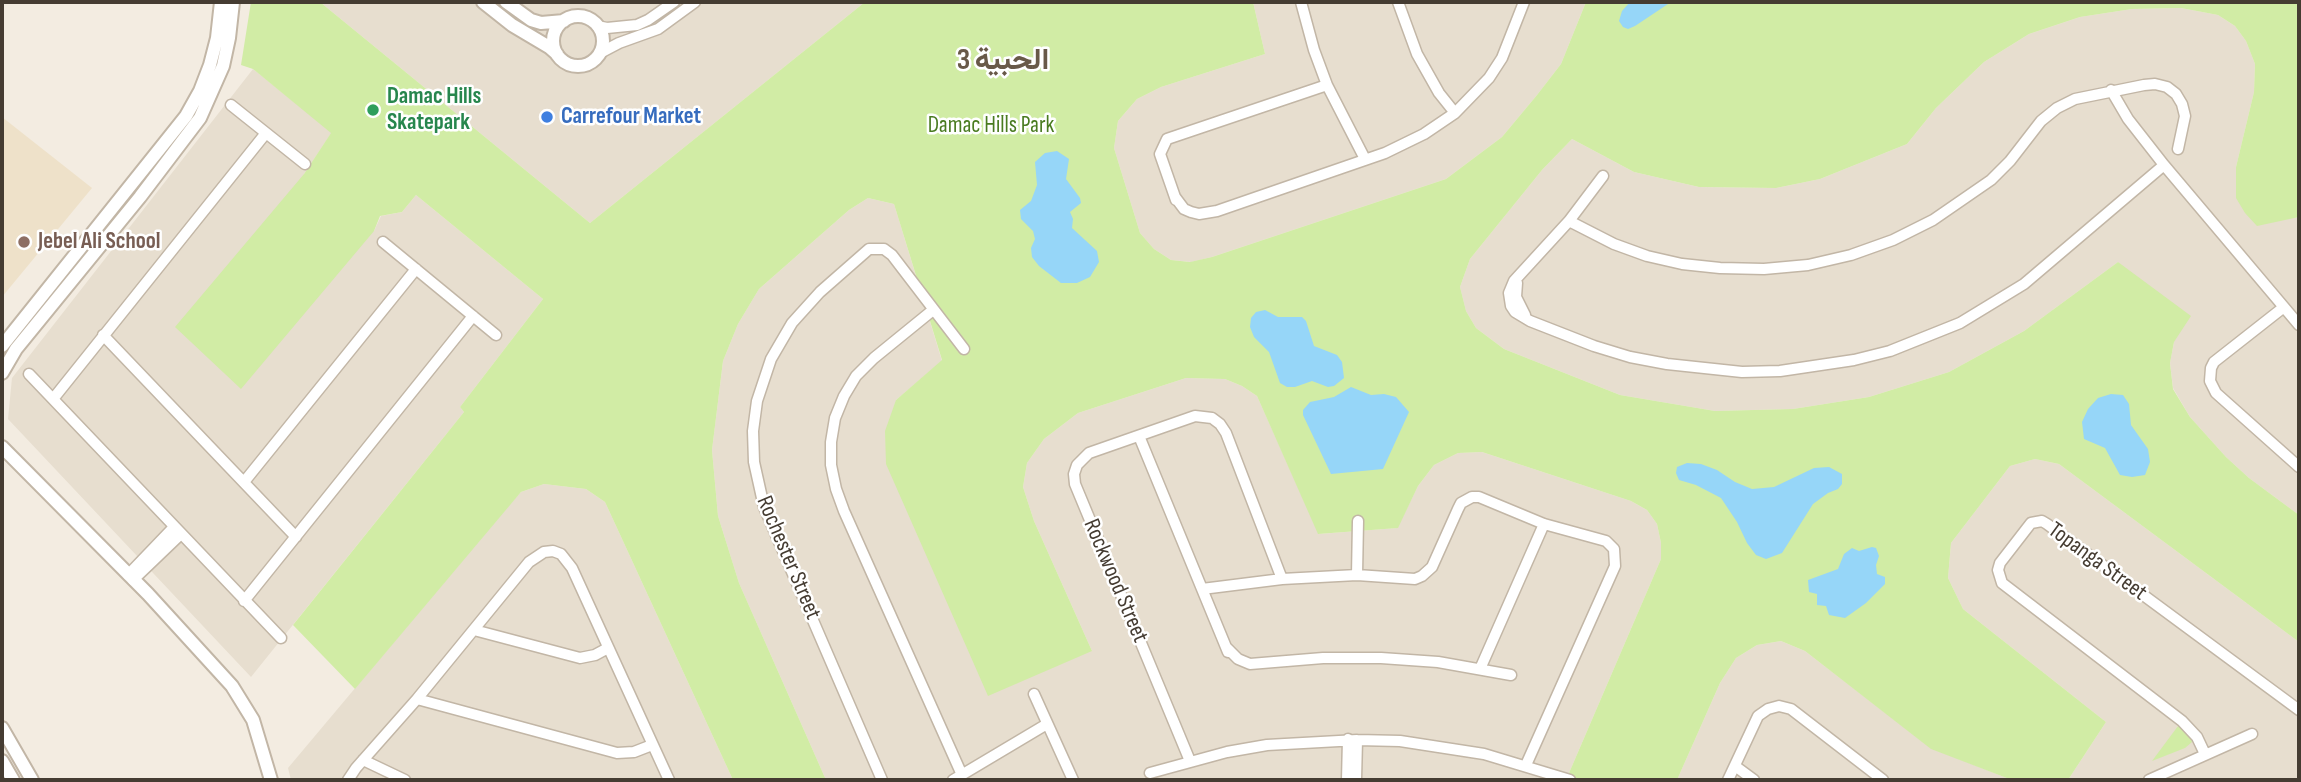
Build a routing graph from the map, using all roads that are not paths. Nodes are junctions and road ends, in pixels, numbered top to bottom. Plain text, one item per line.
1 (221, 2) edge
2 (233, 2) edge
3 (483, 2) edge
4 (506, 2) edge
5 (674, 2) edge
6 (695, 2) edge
7 (1301, 2) edge
8 (1398, 2) edge
9 (1524, 2) edge
10 (564, 21) junction
11 (597, 26) junction
12 (600, 53) junction
13 (557, 55) junction
14 (1327, 85) junction
15 (2111, 90) junction
16 (231, 105) dead end
17 (1455, 113) junction
18 (265, 132) junction
19 (2178, 149) dead end
20 (1365, 159) junction
21 (305, 164) dead end
22 (2164, 165) junction
23 (1603, 176) dead end
24 (1569, 221) junction
25 (383, 242) dead end
26 (416, 269) junction
27 (2284, 307) junction
28 (933, 310) junction
29 (473, 316) junction
30 (2299, 325) edge
31 (103, 335) junction
32 (496, 335) dead end
33 (2, 346) edge
34 (964, 349) dead end
35 (2, 373) edge
36 (29, 374) dead end
37 (53, 399) junction
38 (1139, 436) junction
39 (2, 441) edge
40 (6, 452) edge
41 (2299, 467) edge
42 (244, 482) junction
43 (1358, 521) dead end
44 (1544, 524) junction
45 (178, 530) junction
46 (296, 537) junction
47 (1357, 575) junction
48 (130, 577) junction
49 (1282, 579) junction
50 (1202, 589) junction
51 (244, 601) junction
52 (474, 629) junction
53 (281, 638) dead end
54 (608, 648) junction
55 (1480, 669) junction
56 (1511, 675) dead end
57 (1034, 694) dead end
58 (417, 699) junction
59 (2299, 710) edge
60 (1047, 724) junction
61 (2, 728) edge
62 (2252, 734) dead end
63 (1353, 740) junction
64 (376, 745) junction
65 (652, 745) junction
66 (2205, 754) junction
67 (363, 760) junction
68 (2, 761) edge
69 (1190, 761) junction
70 (1526, 765) junction
71 (1735, 766) junction
72 (390, 773) junction
73 (1150, 774) dead end
74 (958, 778) edge
75 (13, 780) edge
76 (32, 780) edge
77 (271, 780) edge
78 (348, 780) edge
79 (405, 780) edge
80 (669, 780) edge
81 (882, 780) edge
82 (1073, 780) edge
83 (1347, 780) edge
84 (1356, 780) edge
85 (1570, 780) edge
86 (1728, 780) edge
87 (1754, 780) edge
88 (1882, 780) edge
89 (2149, 780) edge

1 - 33 street
2 - 35 street
3 - 13 street
4 - 10 street
5 - 11 street
6 - 12 street
7 - 14 street
8 - 17 street
9 - 17 street
10 - 11 street
10 - 13 street
11 - 12 street
12 - 13 street
14 - 20 street
14 - 20 street
15 - 19 street
15 - 22 street
15 - 24 street
16 - 18 street
17 - 20 street
18 - 21 street
18 - 31 street
22 - 24 street
22 - 27 street
23 - 24 street
25 - 26 street
26 - 29 street
26 - 42 street
27 - 30 street
27 - 41 street
28 - 34 street, Rochester Street
28 - 74 street
28 - 81 street, Rochester Street
29 - 32 street
29 - 46 street
31 - 37 street
31 - 42 street
36 - 37 street
37 - 45 street
38 - 49 street, Rockwood Street
38 - 50 street
38 - 69 street, Rockwood Street
39 - 40 street
40 - 48 street
42 - 46 street
43 - 47 street
44 - 47 street
44 - 55 street
44 - 70 street
45 - 48 street
45 - 51 street
46 - 51 street
47 - 49 street
48 - 77 street
49 - 50 street
50 - 55 street
51 - 53 street
52 - 54 street
52 - 54 street
52 - 58 street
54 - 65 street
55 - 56 street
57 - 60 street
58 - 64 street
58 - 65 street
59 - 66 street, Topanga Street
60 - 74 street
60 - 82 street
61 - 76 street
62 - 66 street
63 - 69 street
63 - 70 street
63 - 83 street
63 - 84 street
64 - 67 street
64 - 72 street
65 - 80 street
66 - 89 street
67 - 72 street
67 - 78 street
68 - 75 street
69 - 73 street
70 - 85 street
71 - 86 street
71 - 87 street
71 - 88 street
72 - 79 street

